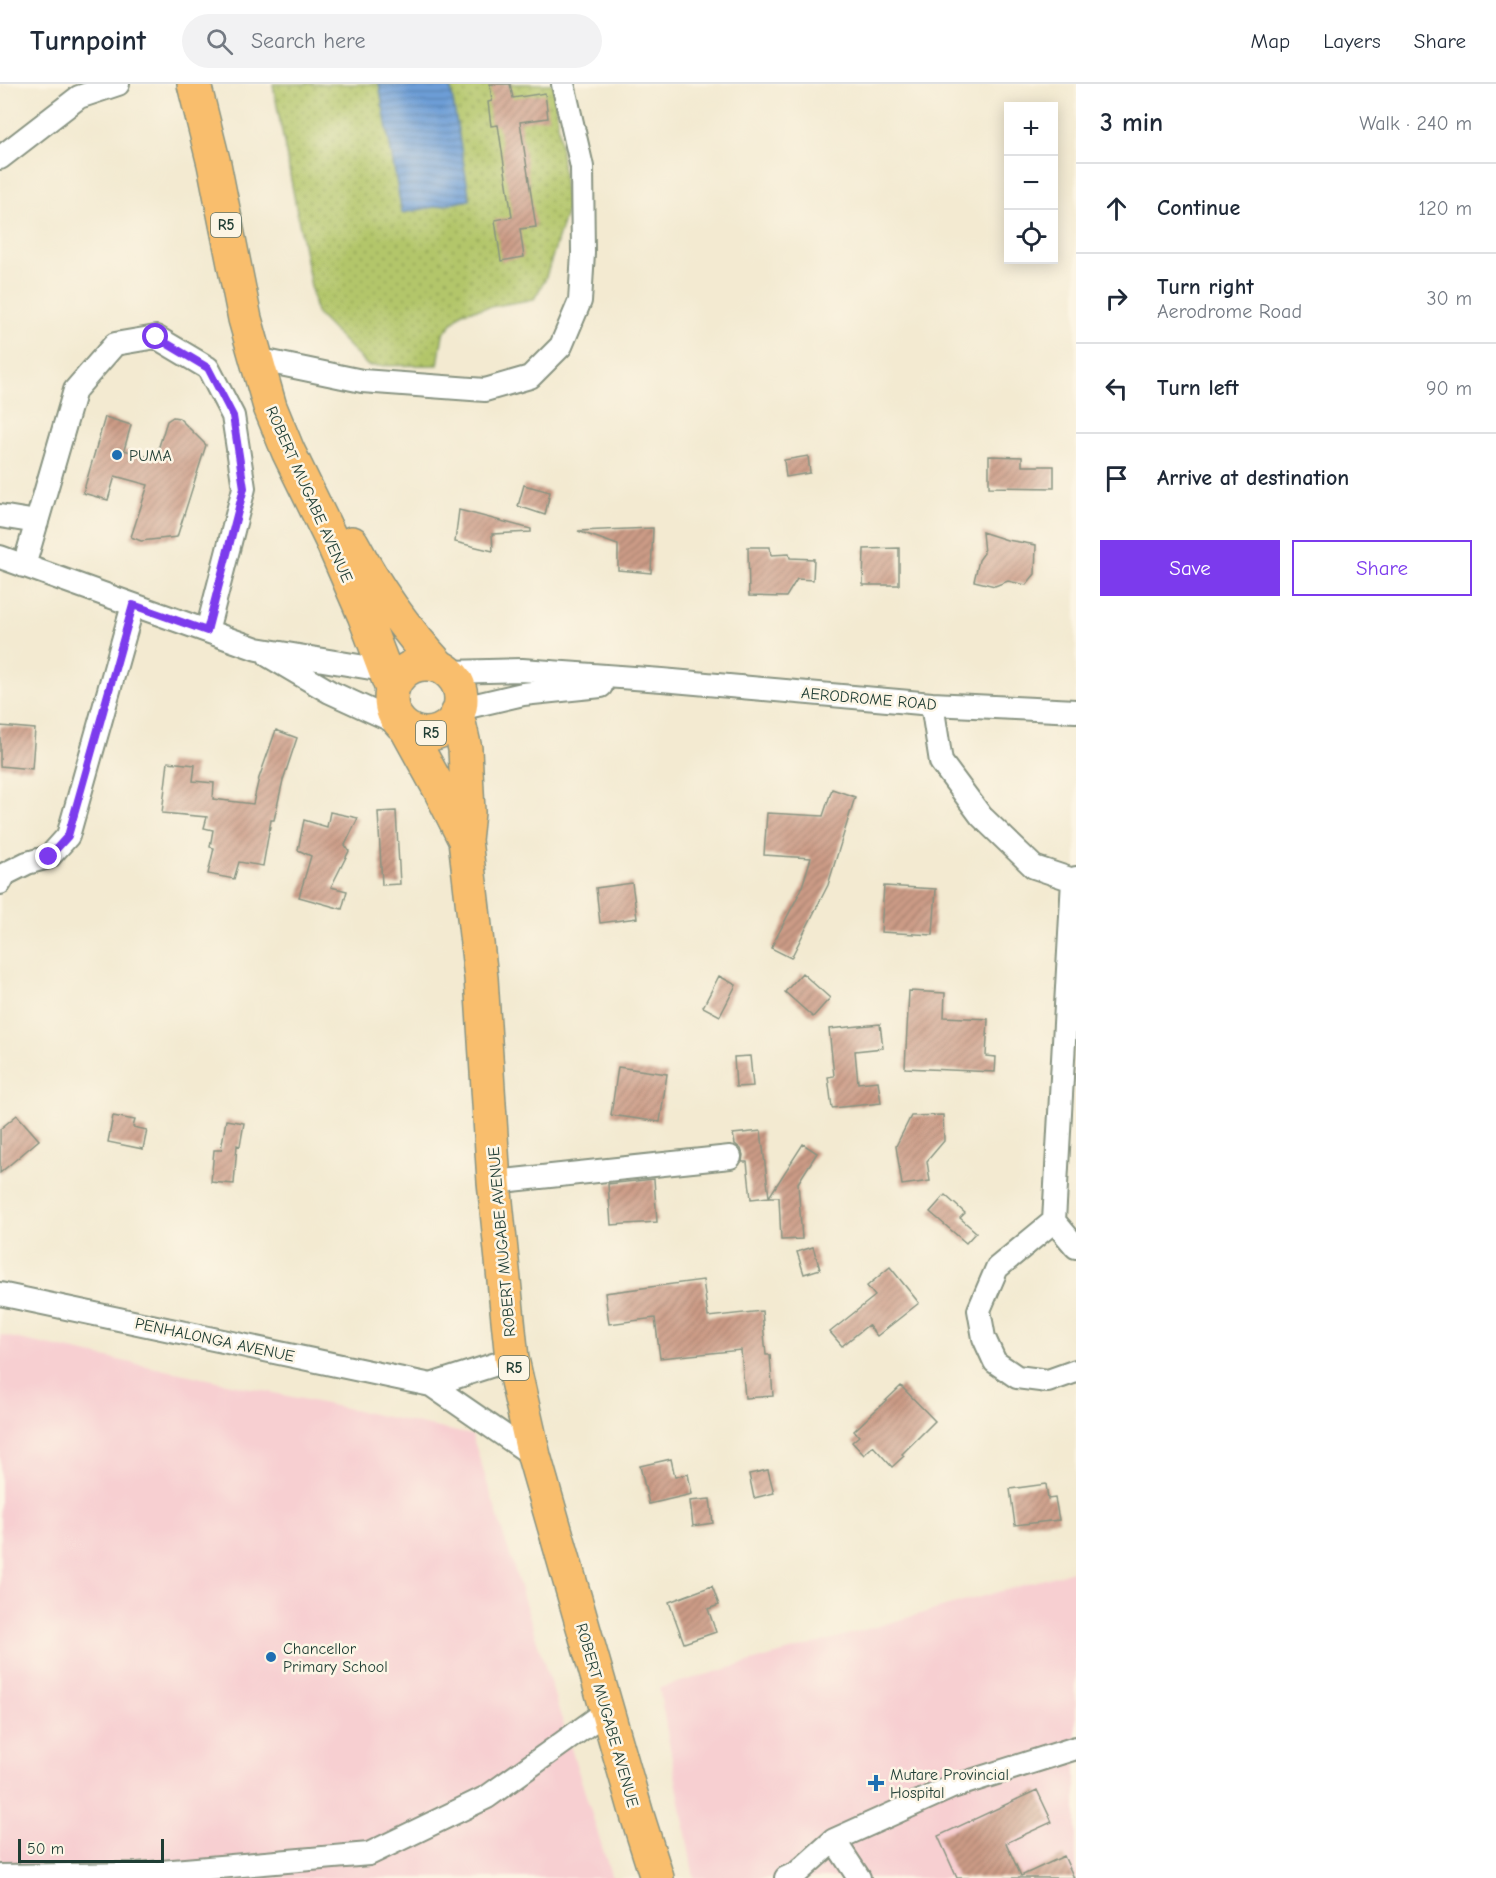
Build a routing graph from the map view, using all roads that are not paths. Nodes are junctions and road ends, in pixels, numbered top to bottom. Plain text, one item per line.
1 (118, 84) edge
2 (194, 84) edge
3 (215, 84) edge
4 (563, 84) edge
5 (0, 158) edge
6 (271, 362) junction
7 (0, 516) edge
8 (37, 522) junction
9 (0, 557) edge
10 (24, 566) junction
11 (133, 605) junction
12 (207, 631) junction
13 (257, 649) junction
14 (444, 669) junction
15 (392, 677) junction
16 (662, 680) junction
17 (932, 705) junction
18 (458, 711) junction
19 (1076, 711) edge
20 (405, 727) junction
21 (465, 840) junction
22 (1075, 879) edge
23 (0, 883) edge
24 (730, 1157) dead end
25 (494, 1182) junction
26 (1054, 1221) junction
27 (1076, 1247) edge
28 (0, 1294) edge
29 (512, 1359) junction
30 (1076, 1371) edge
31 (431, 1384) junction
32 (534, 1456) junction
33 (607, 1711) junction
34 (1071, 1756) edge
35 (834, 1840) junction
36 (0, 1876) edge
37 (794, 1876) edge
38 (657, 1878) edge
39 (859, 1878) edge

1 - 5 street
2 - 15 highway, ROBERT MUGABE AVENUE / R5
3 - 6 highway, ROBERT MUGABE AVENUE / R5
4 - 6 street
6 - 14 highway, ROBERT MUGABE AVENUE / R5
7 - 8 street
8 - 10 street
8 - 12 street
9 - 10 street
10 - 11 street
11 - 12 street
11 - 23 street
12 - 13 street
13 - 15 street
13 - 20 street
14 - 15 highway
14 - 16 street, AERODROME ROAD
14 - 18 highway, R5
15 - 20 highway, R5
16 - 17 street, AERODROME ROAD
16 - 18 street, AERODROME ROAD
17 - 19 street, AERODROME ROAD
17 - 22 street
18 - 20 highway, R5
18 - 21 highway, ROBERT MUGABE AVENUE / R5
20 - 21 highway, ROBERT MUGABE AVENUE / R5
21 - 25 highway, ROBERT MUGABE AVENUE / R5
22 - 26 street
24 - 25 street
25 - 29 highway, ROBERT MUGABE AVENUE / R5
26 - 27 street
26 - 30 street
28 - 31 street, PENHALONGA AVENUE
29 - 31 street, PENHALONGA AVENUE
29 - 32 highway, ROBERT MUGABE AVENUE / R5
31 - 32 street, PENHALONGA AVENUE
32 - 33 highway, ROBERT MUGABE AVENUE / R5
33 - 36 street
33 - 38 highway, ROBERT MUGABE AVENUE / R5
34 - 35 street
35 - 37 street
35 - 39 street

